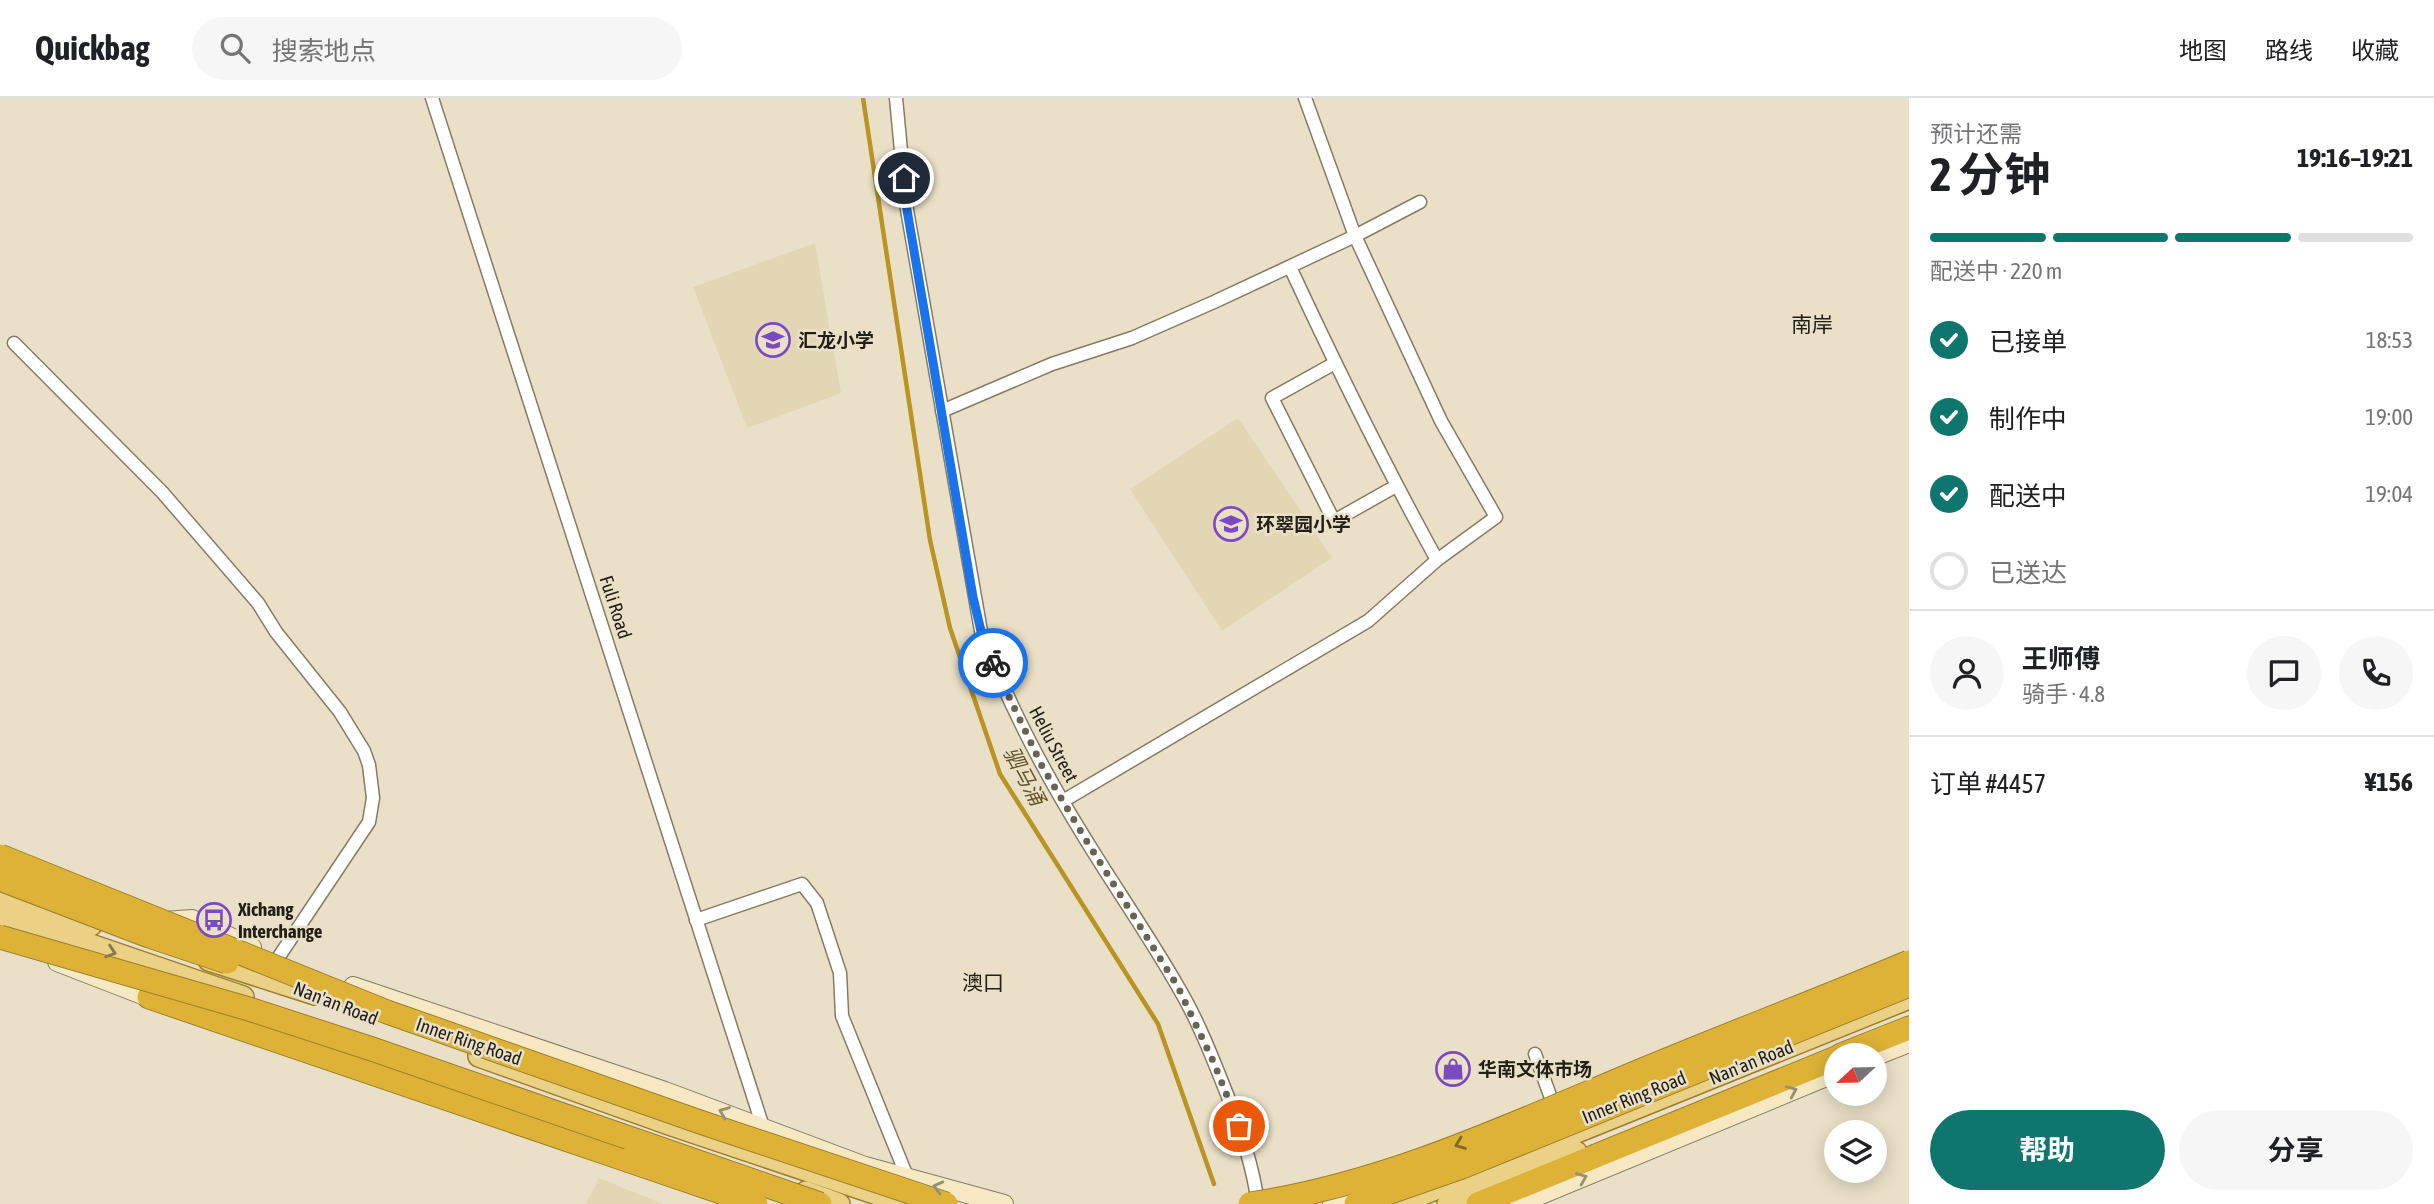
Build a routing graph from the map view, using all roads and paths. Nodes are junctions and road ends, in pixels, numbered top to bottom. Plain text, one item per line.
1 (432, 98) edge
2 (896, 98) edge
3 (1306, 98) edge
4 (1420, 202) dead end
5 (1355, 236) junction
6 (1290, 267) junction
7 (14, 343) dead end
8 (1335, 363) junction
9 (942, 411) junction
10 (1396, 486) junction
11 (1437, 560) junction
12 (1063, 802) junction
13 (0, 856) edge
14 (0, 867) edge
15 (0, 879) edge
16 (44, 885) junction
17 (0, 894) edge
18 (36, 906) junction
19 (0, 914) edge
20 (107, 920) junction
21 (696, 920) junction
22 (143, 922) junction
23 (6, 937) edge
24 (70, 939) junction
25 (278, 958) junction
26 (1909, 962) edge
27 (238, 969) junction
28 (167, 971) junction
29 (1909, 975) edge
30 (1909, 985) edge
31 (149, 997) junction
32 (1909, 998) edge
33 (199, 1002) junction
34 (382, 1004) junction
35 (1909, 1017) edge
36 (461, 1024) junction
37 (1909, 1028) edge
38 (421, 1035) junction
39 (1872, 1043) edge
40 (1909, 1043) edge
41 (1741, 1045) junction
42 (1788, 1047) junction
43 (1887, 1052) edge
44 (1535, 1054) dead end
45 (1824, 1063) edge
46 (1824, 1078) edge
47 (1560, 1122) junction
48 (763, 1127) junction
49 (688, 1152) junction
50 (646, 1153) junction
51 (908, 1179) junction
52 (681, 1187) junction
53 (904, 1203) edge
54 (736, 1204) edge
55 (756, 1204) edge
56 (832, 1204) edge
57 (946, 1204) edge
58 (1004, 1204) edge
59 (1250, 1204) edge
60 (1258, 1204) edge
61 (1332, 1204) edge
62 (1356, 1204) edge
63 (1398, 1204) edge
64 (1448, 1204) edge
65 (1478, 1204) edge
66 (1519, 1204) edge

1 - 21 street, Fuli Road
2 - 9 street, Heliu Street
3 - 5 street
4 - 5 street
5 - 6 street
5 - 11 street
6 - 8 street
6 - 9 street
7 - 25 street
8 - 10 street
8 - 10 street
9 - 12 street, Heliu Street
10 - 11 street
11 - 12 street
12 - 60 street, Heliu Street
13 - 34 highway, Inner Ring Road, bridge
14 - 16 main road
15 - 34 highway, bridge
16 - 18 street
16 - 20 main road
17 - 18 main road, Nan'an Road
18 - 20 main road, Nan'an Road
19 - 24 main road, Nan'an Road
20 - 22 main road
20 - 27 main road, Nan'an Road
21 - 48 street, Fuli Road
21 - 51 street
22 - 25 main road
22 - 27 main road
23 - 24 main road
23 - 31 main road
23 - 56 highway, Inner Ring Road, bridge
24 -> 28 main road, Nan'an Road
25 - 34 main road
26 -> 59 highway, bridge
27 - 34 main road
27 - 38 main road, Nan'an Road
28 - 33 street
28 - 49 main road, Nan'an Road
29 - 41 main road
30 - 62 highway, Inner Ring Road, bridge
31 - 33 street
31 - 52 main road
31 - 55 highway, bridge
32 - 42 main road, Nan'an Road
33 - 50 street
34 - 36 main road
34 - 57 highway, Inner Ring Road, bridge
35 - 64 main road, Nan'an Road
36 - 38 main road
48 -> 36 main road
37 - 39 highway
38 - 53 main road, Nan'an Road
40 - 43 main road
41 - 42 main road
41 - 47 main road
42 - 63 main road, Nan'an Road
44 - 47 street
45 - 65 highway, Inner Ring Road
66 -> 46 main road
47 - 61 main road
48 - 51 main road
49 - 50 street
49 - 56 main road, Nan'an Road
50 - 52 street
51 - 53 street
58 -> 51 main road
52 - 54 main road

